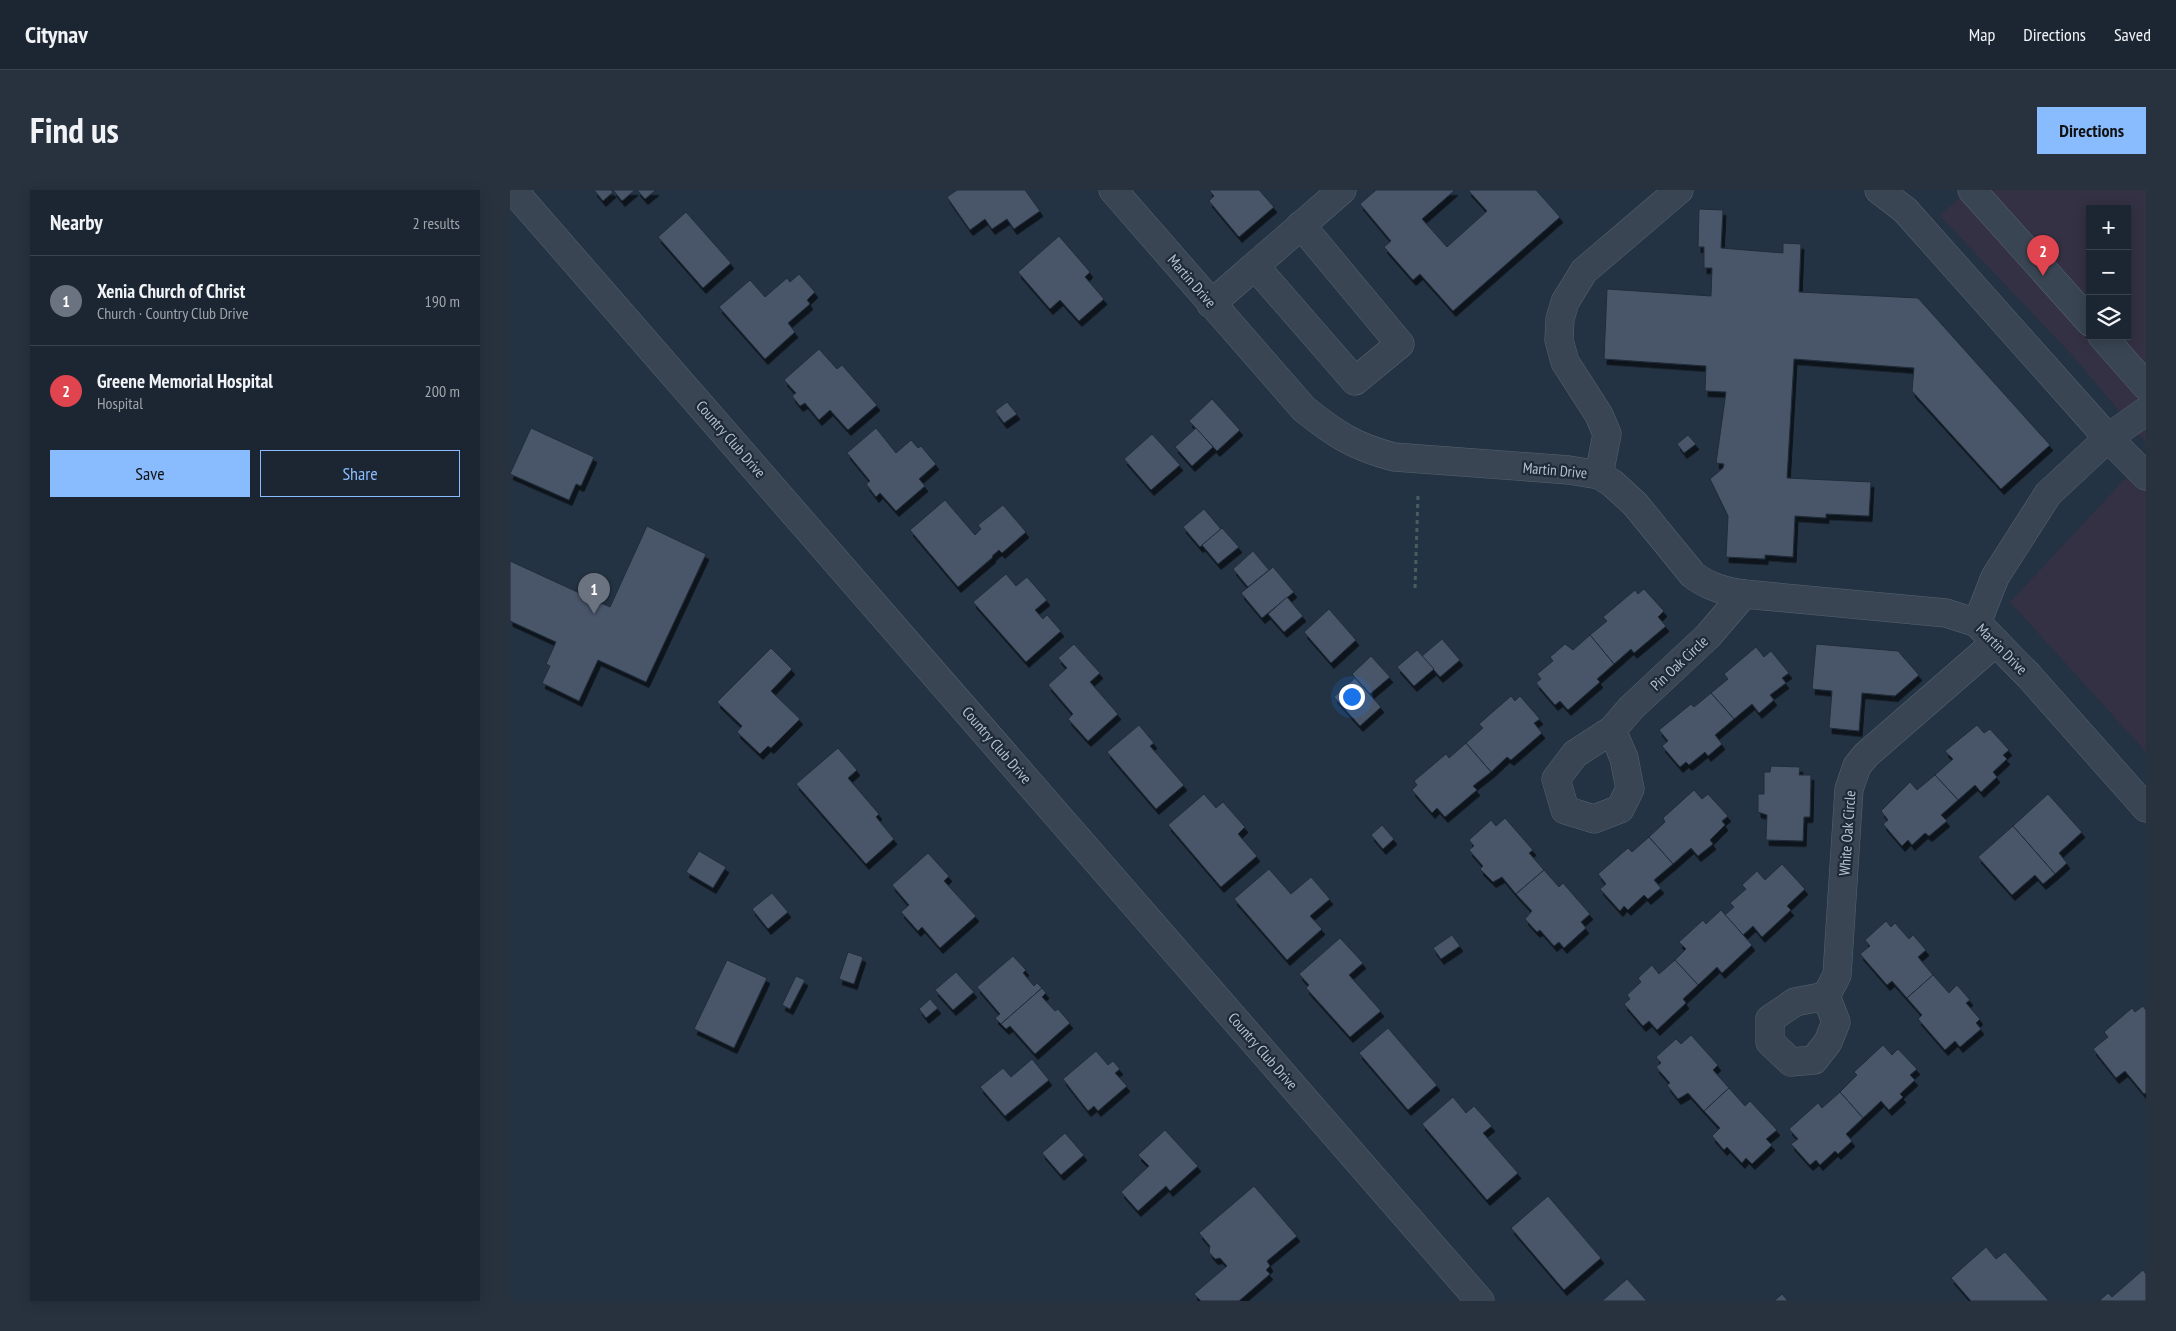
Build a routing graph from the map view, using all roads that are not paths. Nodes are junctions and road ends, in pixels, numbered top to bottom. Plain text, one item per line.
1 (513, 190) edge
2 (1113, 190) edge
3 (1342, 190) edge
4 (1679, 190) edge
5 (1879, 190) edge
6 (1972, 190) edge
7 (1300, 226) junction
8 (1256, 266) junction
9 (1211, 304) junction
10 (2086, 318) edge
11 (2106, 340) edge
12 (2146, 386) edge
13 (2146, 411) edge
14 (2108, 438) junction
15 (1599, 475) junction
16 (2146, 476) edge
17 (1744, 594) junction
18 (1977, 622) junction
19 (1996, 642) junction
20 (1612, 730) dead end
21 (2146, 808) edge
22 (1826, 996) dead end
23 (1480, 1301) edge

1 - 23 street, Country Club Drive
2 - 9 street, Martin Drive
3 - 7 street
4 - 15 street
5 - 14 street
6 - 10 street
7 - 8 street
7 - 8 street
8 - 9 street
9 - 15 street, Martin Drive
11 - 12 street
13 - 14 street
14 - 16 street
14 - 18 street
15 - 17 street, Martin Drive
17 - 18 street, Martin Drive
17 - 20 street, Pin Oak Circle
18 - 19 street, Martin Drive
19 - 21 street, Martin Drive
19 - 22 street, White Oak Circle

